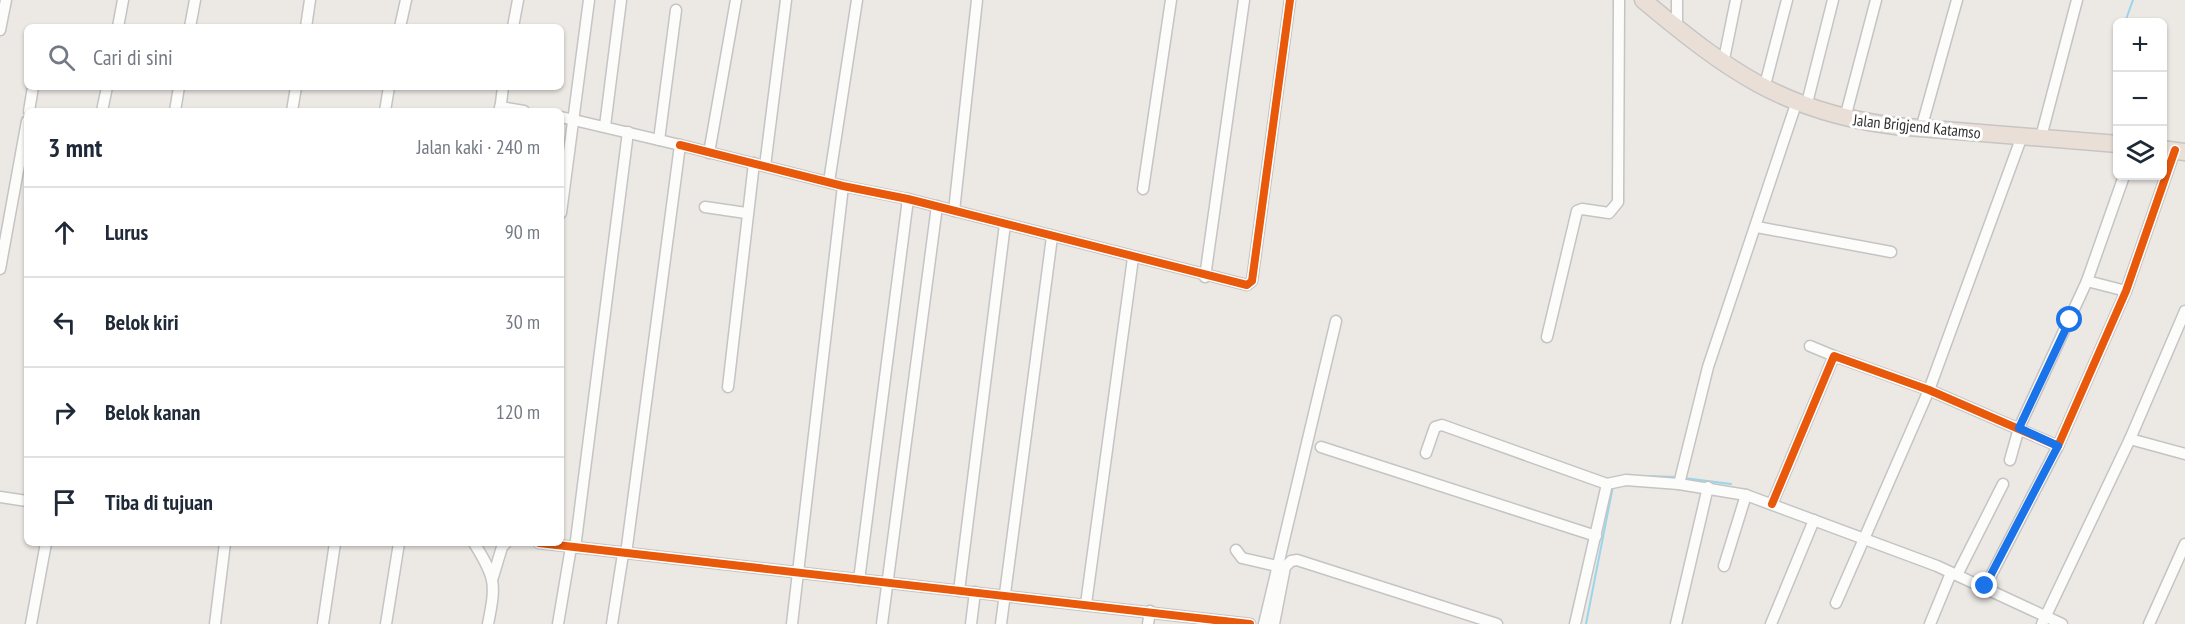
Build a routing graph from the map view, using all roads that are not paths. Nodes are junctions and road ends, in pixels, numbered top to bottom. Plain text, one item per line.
1 (6, 0) edge
2 (123, 0) edge
3 (195, 0) edge
4 (310, 0) edge
5 (405, 0) edge
6 (518, 0) edge
7 (589, 0) edge
8 (621, 0) edge
9 (736, 0) edge
10 (786, 0) edge
11 (857, 0) edge
12 (977, 0) edge
13 (1171, 0) edge
14 (1244, 0) edge
15 (1290, 0) edge
16 (1619, 0) edge
17 (1643, 0) edge
18 (1677, 0) edge
19 (1737, 0) edge
20 (1787, 0) edge
21 (1833, 0) edge
22 (1876, 0) edge
23 (1957, 0) edge
24 (2077, 0) edge
25 (676, 10) dead end
26 (119, 24) edge
27 (191, 24) edge
28 (306, 24) edge
29 (401, 24) edge
30 (514, 24) edge
31 (1677, 28) junction
32 (0, 30) edge
33 (1723, 64) junction
34 (1764, 89) junction
35 (32, 90) edge
36 (106, 90) edge
37 (178, 90) edge
38 (296, 90) edge
39 (388, 90) edge
40 (503, 90) edge
41 (1801, 105) junction
42 (30, 108) edge
43 (103, 108) edge
44 (176, 108) edge
45 (292, 108) edge
46 (386, 108) edge
47 (500, 108) edge
48 (564, 118) edge
49 (1845, 118) junction
50 (574, 120) junction
51 (605, 126) junction
52 (1921, 129) junction
53 (628, 132) junction
54 (2022, 136) junction
55 (2041, 137) junction
56 (24, 138) edge
57 (659, 140) junction
58 (2113, 144) edge
59 (680, 145) junction
60 (2174, 150) edge
61 (709, 153) junction
62 (754, 163) junction
63 (765, 166) junction
64 (2123, 180) edge
65 (828, 182) junction
66 (843, 186) junction
67 (1143, 189) dead end
68 (564, 192) edge
69 (908, 199) junction
70 (0, 203) edge
71 (12, 206) junction
72 (705, 207) dead end
73 (937, 207) junction
74 (954, 211) junction
75 (747, 213) junction
76 (1005, 224) junction
77 (1756, 227) junction
78 (1052, 237) junction
79 (1891, 252) dead end
80 (1133, 258) junction
81 (0, 269) edge
82 (1205, 277) junction
83 (2087, 281) junction
84 (2126, 291) junction
85 (2185, 311) edge
86 (1336, 321) dead end
87 (1547, 338) dead end
88 (1810, 346) dead end
89 (1834, 356) junction
90 (729, 387) dead end
91 (1929, 390) junction
92 (2019, 428) junction
93 (2130, 439) junction
94 (2058, 446) junction
95 (1321, 447) dead end
96 (1426, 453) dead end
97 (2185, 454) edge
98 (2010, 460) dead end
99 (1680, 478) junction
100 (1607, 484) junction
101 (2003, 484) dead end
102 (1708, 487) junction
103 (1746, 495) junction
104 (0, 497) edge
105 (24, 501) edge
106 (1772, 504) junction
107 (1814, 520) junction
108 (1596, 536) junction
109 (1866, 538) junction
110 (2185, 544) edge
111 (45, 546) edge
112 (225, 546) edge
113 (335, 546) edge
114 (399, 546) edge
115 (476, 546) edge
116 (503, 546) edge
117 (564, 546) edge
118 (573, 547) junction
119 (1236, 550) dead end
120 (625, 554) junction
121 (1277, 566) junction
122 (1724, 566) dead end
123 (796, 571) junction
124 (1954, 574) junction
125 (493, 577) junction
126 (859, 580) junction
127 (887, 583) junction
128 (1985, 586) junction
129 (959, 591) junction
130 (975, 592) junction
131 (1005, 596) junction
132 (1836, 603) dead end
133 (1086, 604) junction
134 (1150, 611) junction
135 (2044, 620) edge
136 (31, 624) edge
137 (215, 624) edge
138 (323, 624) edge
139 (386, 624) edge
140 (488, 624) edge
141 (558, 624) edge
142 (612, 624) edge
143 (792, 624) edge
144 (882, 624) edge
145 (971, 624) edge
146 (1001, 624) edge
147 (1148, 624) edge
148 (1250, 624) edge
149 (1264, 624) edge
150 (1274, 624) edge
151 (1497, 624) edge
152 (1575, 624) edge
153 (1676, 624) edge
154 (1771, 624) edge
155 (1930, 624) edge
156 (2062, 624) edge
157 (2149, 624) edge

1 - 32 street
2 - 26 street
3 - 27 street
4 - 28 street
5 - 29 street
6 - 30 street
7 - 50 street
8 - 51 street
9 - 61 street
10 - 63 street
11 - 65 street
12 - 74 street
13 - 67 street
14 - 82 street
15 - 82 street
16 - 87 street
17 - 31 highway, Jalan Brigjend Katamso
18 - 31 street
19 - 33 street
20 - 34 street
21 - 41 street
22 - 49 street
23 - 52 street
24 - 55 street
25 - 57 street
31 - 33 highway, Jalan Brigjend Katamso
33 - 34 highway, Jalan Brigjend Katamso
34 - 41 highway, Jalan Brigjend Katamso
35 - 42 street
36 - 43 street
37 - 44 street
38 - 45 street
39 - 46 street
40 - 47 street
41 - 49 highway, Jalan Brigjend Katamso
41 - 77 street
48 - 50 street
49 - 52 highway, Jalan Brigjend Katamso
50 - 51 street
50 - 68 street
51 - 53 street
52 - 54 highway, Jalan Brigjend Katamso
53 - 57 street
53 - 118 street
54 - 55 highway, Jalan Brigjend Katamso
54 - 91 street
55 - 58 highway, Jalan Brigjend Katamso
56 - 71 street
57 - 59 street
59 - 61 street
59 - 120 street
60 - 84 street
61 - 62 street
62 - 63 street
62 - 75 street
63 - 65 street
64 - 83 street
65 - 66 street
66 - 69 street
66 - 123 street
69 - 73 street
69 - 126 street
70 - 71 street
71 - 81 street
72 - 75 street
73 - 74 street
73 - 127 street
74 - 76 street
75 - 90 street
76 - 78 street
76 - 129 street
77 - 79 street
77 - 99 street
78 - 80 street
78 - 131 street
80 - 82 street
80 - 133 street
83 - 84 street
83 - 92 street
84 - 94 street
85 - 93 street
86 - 121 street
88 - 89 street
89 - 91 street
89 - 106 street
91 - 92 street
91 - 109 street
92 - 94 street
92 - 98 street
93 - 97 street
93 - 135 street
94 - 128 street
95 - 108 street
96 - 100 street
99 - 100 street
99 - 102 street
100 - 108 street
101 - 124 street
102 - 103 street
102 - 153 street
103 - 106 street
103 - 122 street
104 - 105 street
106 - 107 street
107 - 109 street
107 - 154 street
108 - 152 street
109 - 124 street
109 - 132 street
110 - 157 street
111 - 136 street
112 - 137 street
113 - 138 street
114 - 139 street
115 - 125 street
116 - 125 street
117 - 118 street
118 - 120 street
118 - 141 street
119 - 121 street
120 - 123 street
120 - 142 street
121 - 149 street
123 - 126 street
123 - 143 street
124 - 128 street
124 - 155 street
125 - 140 street
126 - 127 street
127 - 129 street
127 - 144 street
128 - 135 street
129 - 130 street
130 - 131 street
130 - 145 street
131 - 133 street
131 - 146 street
133 - 134 street
134 - 147 street
134 - 148 street
135 - 156 street
150 - 151 street

